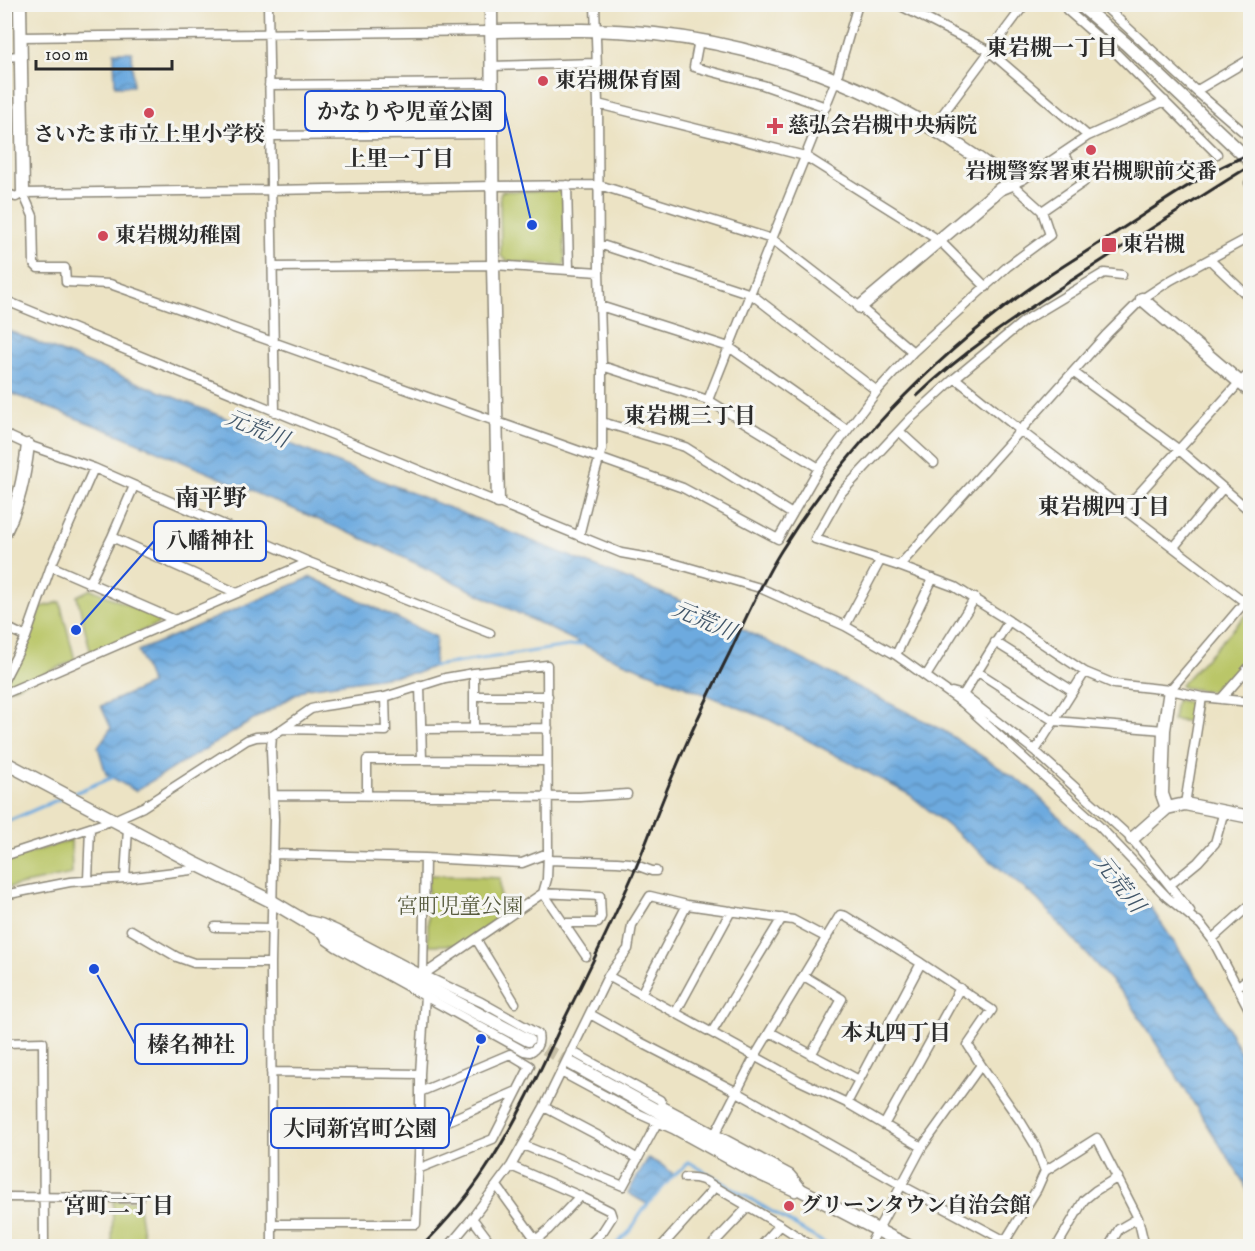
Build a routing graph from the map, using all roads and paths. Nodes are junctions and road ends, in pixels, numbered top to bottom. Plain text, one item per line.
1 (21, 4) edge
2 (268, 4) edge
3 (491, 4) edge
4 (595, 4) edge
5 (858, 4) edge
6 (897, 4) edge
7 (1025, 4) edge
8 (1064, 4) edge
9 (1079, 4) edge
10 (1102, 4) edge
11 (596, 30) junction
12 (491, 31) junction
13 (269, 34) junction
14 (21, 37) junction
15 (699, 40) junction
16 (989, 51) junction
17 (21, 56) junction
18 (4, 57) edge
19 (1251, 59) edge
20 (596, 63) junction
21 (492, 66) junction
22 (837, 80) junction
23 (492, 83) junction
24 (269, 85) junction
25 (1196, 91) junction
26 (1165, 101) junction
27 (598, 104) junction
28 (826, 107) junction
29 (933, 127) junction
30 (493, 134) junction
31 (1251, 134) edge
32 (270, 136) junction
33 (1088, 136) junction
34 (1063, 153) junction
35 (1216, 154) dead end
36 (805, 156) junction
37 (1251, 161) edge
38 (1012, 184) junction
39 (567, 185) junction
40 (599, 185) junction
41 (493, 186) junction
42 (270, 190) junction
43 (4, 191) edge
44 (23, 193) junction
45 (1042, 211) junction
46 (1251, 237) edge
47 (772, 239) junction
48 (940, 241) junction
49 (599, 244) junction
50 (1210, 260) junction
51 (493, 265) junction
52 (273, 267) junction
53 (569, 270) junction
54 (599, 272) junction
55 (1122, 275) dead end
56 (986, 287) junction
57 (751, 294) junction
58 (1251, 298) edge
59 (1142, 299) junction
60 (4, 300) edge
61 (600, 306) junction
62 (860, 307) junction
63 (273, 343) junction
64 (729, 347) junction
65 (913, 352) junction
66 (602, 366) junction
67 (1073, 372) junction
68 (1251, 373) edge
69 (955, 378) junction
70 (1240, 382) junction
71 (877, 391) junction
72 (1251, 391) edge
73 (708, 400) junction
74 (275, 412) junction
75 (496, 422) junction
76 (602, 422) junction
77 (847, 430) junction
78 (899, 431) junction
79 (1021, 431) junction
80 (4, 434) edge
81 (28, 445) junction
82 (1178, 449) junction
83 (600, 459) junction
84 (934, 463) dead end
85 (94, 468) junction
86 (819, 468) junction
87 (134, 486) junction
88 (1223, 488) junction
89 (498, 502) junction
90 (1125, 509) junction
91 (1251, 511) edge
92 (792, 514) junction
93 (4, 534) edge
94 (579, 536) junction
95 (112, 537) junction
96 (1174, 548) junction
97 (880, 561) junction
98 (309, 562) junction
99 (51, 566) junction
100 (899, 566) junction
101 (933, 578) junction
102 (89, 584) junction
103 (237, 593) junction
104 (975, 598) junction
105 (1249, 601) edge
106 (175, 620) junction
107 (1009, 621) junction
108 (4, 626) edge
109 (845, 626) junction
110 (490, 633) dead end
111 (26, 637) junction
112 (995, 642) junction
113 (896, 655) junction
114 (1251, 666) edge
115 (978, 672) junction
116 (1085, 672) junction
117 (474, 673) junction
118 (926, 676) junction
119 (4, 680) edge
120 (420, 686) junction
121 (946, 690) junction
122 (1170, 690) junction
123 (1073, 691) junction
124 (4, 694) edge
125 (963, 695) junction
126 (474, 696) junction
127 (548, 696) junction
128 (385, 697) junction
129 (1202, 697) junction
130 (1221, 699) junction
131 (1251, 702) edge
132 (1054, 722) junction
133 (474, 728) junction
134 (548, 728) junction
135 (282, 729) junction
136 (422, 729) junction
137 (1164, 730) junction
138 (272, 736) junction
139 (1035, 751) junction
140 (422, 760) junction
141 (547, 761) junction
142 (4, 762) edge
143 (627, 794) dead end
144 (274, 795) junction
145 (368, 795) junction
146 (547, 796) junction
147 (1185, 804) junction
148 (1167, 808) junction
149 (1224, 811) junction
150 (1251, 817) edge
151 (114, 820) junction
152 (90, 828) junction
153 (128, 828) junction
154 (1132, 839) junction
155 (273, 854) junction
156 (4, 856) edge
157 (548, 857) junction
158 (425, 858) junction
159 (196, 864) junction
160 (656, 871) dead end
161 (125, 878) junction
162 (88, 880) junction
163 (1170, 885) junction
164 (543, 893) junction
165 (4, 895) edge
166 (271, 901) junction
167 (687, 905) junction
168 (1251, 905) edge
169 (731, 911) junction
170 (782, 918) junction
171 (301, 919) junction
172 (564, 923) junction
173 (1201, 925) junction
174 (215, 927) dead end
175 (271, 928) junction
176 (131, 930) dead end
177 (322, 932) junction
178 (827, 938) junction
179 (476, 939) junction
180 (1212, 939) junction
181 (585, 956) dead end
182 (271, 963) junction
183 (921, 963) junction
184 (423, 975) junction
185 (608, 976) junction
186 (804, 976) junction
187 (1249, 981) edge
188 (1237, 987) junction
189 (960, 988) junction
190 (641, 994) junction
191 (425, 995) junction
192 (514, 1003) dead end
193 (1251, 1011) edge
194 (676, 1012) junction
195 (590, 1014) junction
196 (712, 1032) junction
197 (770, 1032) junction
198 (528, 1040) tunnel mouth
199 (4, 1043) edge
200 (571, 1051) junction
201 (812, 1054) junction
202 (755, 1056) junction
203 (572, 1064) tunnel mouth
204 (981, 1065) junction
205 (271, 1072) junction
206 (561, 1072) junction
207 (420, 1074) junction
208 (859, 1080) junction
209 (518, 1090) junction
210 (420, 1092) junction
211 (737, 1092) junction
212 (847, 1103) junction
213 (544, 1107) junction
214 (657, 1123) junction
215 (884, 1125) junction
216 (420, 1133) junction
217 (715, 1134) junction
218 (523, 1144) junction
219 (922, 1147) junction
220 (638, 1159) junction
221 (511, 1166) junction
222 (418, 1169) junction
223 (1045, 1171) junction
224 (1118, 1177) junction
225 (685, 1178) dead end
226 (497, 1186) junction
227 (903, 1186) junction
228 (715, 1187) junction
229 (808, 1194) junction
230 (580, 1196) junction
231 (4, 1197) edge
232 (43, 1197) junction
233 (140, 1198) dead end
234 (748, 1207) junction
235 (472, 1218) junction
236 (1138, 1218) junction
237 (272, 1224) junction
238 (780, 1225) junction
239 (878, 1231) junction
240 (536, 1240) junction
241 (1005, 1241) junction
242 (44, 1246) edge
243 (272, 1246) edge
244 (449, 1246) edge
245 (493, 1246) edge
246 (528, 1246) edge
247 (588, 1246) edge
248 (662, 1246) edge
249 (711, 1246) edge
250 (761, 1246) edge
251 (811, 1246) edge
252 (869, 1246) edge
253 (908, 1246) edge
254 (1015, 1246) edge
255 (1057, 1246) edge
256 (1109, 1246) edge
257 (1142, 1246) edge

1 - 14 street
2 - 13 street
3 - 12 street
4 - 11 street
5 - 22 street
6 - 16 street
7 - 16 street
8 - 26 street
9 - 37 street
10 - 25 street
11 - 12 street
11 - 15 street
11 - 20 street
12 - 13 street
12 - 21 street
13 - 14 street
13 - 24 street
14 - 17 street
15 - 22 street
15 - 28 street
16 - 29 street
16 - 33 street
17 - 18 street
17 - 44 street
19 - 25 street
20 - 21 street
20 - 27 street
21 - 23 street
22 - 28 street
22 - 29 street
23 - 24 street
23 - 30 street
24 - 32 street
25 - 31 street
26 - 33 street
26 - 35 street
27 - 36 street
27 - 40 street
28 - 36 street
29 - 38 street
30 - 32 street
30 - 41 street
32 - 42 street
33 - 34 street
34 - 38 street
34 - 45 street
36 - 47 street
36 - 48 street
38 - 45 street
38 - 48 street
39 - 40 street
39 - 41 street
39 - 53 street
40 - 47 street
40 - 49 street
41 - 42 street
41 - 51 street
42 - 44 street
42 - 52 street
43 - 44 street
44 - 63 street
45 - 56 street
46 - 50 street
47 - 57 street
47 - 62 street
48 - 56 street
48 - 62 street
49 - 54 street
49 - 57 street
50 - 58 street
50 - 59 street
51 - 52 street
51 - 53 street
51 - 75 street
52 - 63 street
53 - 54 street
54 - 61 street
55 - 69 street
56 - 65 street
57 - 64 street
57 - 71 street
59 - 67 street
59 - 70 street
60 - 74 street
61 - 64 street
61 - 66 street
62 - 65 street
63 - 74 street
63 - 75 street
64 - 73 street
64 - 77 street
65 - 71 street
66 - 73 street
66 - 76 street
67 - 79 street
67 - 82 street
68 - 70 street
69 - 78 street
69 - 79 street
70 - 72 street
70 - 82 street
71 - 77 street
73 - 86 street
74 - 89 street
75 - 83 street
75 - 89 street
76 - 83 street
76 - 92 street
77 - 86 street
78 - 84 street
78 - 97 street
79 - 90 street
79 - 100 street
80 - 81 street
81 - 85 street
81 - 93 street
82 - 88 street
82 - 90 street
83 - 92 street
83 - 94 street
85 - 87 street
85 - 99 street
86 - 92 street
87 - 95 street
87 - 98 street
88 - 91 street
88 - 96 street
89 - 94 street
90 - 96 street
94 - 109 street
95 - 102 street
95 - 103 street
96 - 105 street
97 - 100 street
97 - 109 street
98 - 103 street
98 - 110 street
99 - 102 street
99 - 111 street
100 - 101 street
101 - 104 street
101 - 113 street
102 - 106 street
103 - 106 street
104 - 107 street
104 - 118 street
105 - 122 street
106 - 124 street
107 - 112 street
107 - 116 street
108 - 111 street
109 - 113 street
111 - 119 street
112 - 115 street
112 - 123 street
113 - 118 street
114 - 130 street
115 - 125 street
115 - 132 street
116 - 122 street
116 - 123 street
117 - 120 street
117 - 126 street
117 - 127 street
118 - 121 street
120 - 128 street
120 - 136 street
121 - 125 street
121 - 173 street
122 - 129 street
122 - 137 street
123 - 132 street
125 - 139 street
126 - 127 street
126 - 133 street
127 - 134 street
128 - 135 street
128 - 135 street
129 - 130 street
129 - 147 street
130 - 131 street
132 - 137 street
132 - 139 street
133 - 134 street
133 - 136 street
134 - 141 street
135 - 138 street
136 - 140 street
137 - 148 street
138 - 144 street
138 - 151 street
139 - 154 street
140 - 141 street
140 - 145 street
141 - 146 street
142 - 151 street
143 - 146 street
144 - 145 street
144 - 155 street
145 - 146 street
146 - 157 street
147 - 148 street
147 - 149 street
148 - 154 street
149 - 150 street
149 - 163 street
151 - 152 street
151 - 153 street
152 - 156 street
152 - 162 street
153 - 159 street
153 - 161 street
154 - 163 street
155 - 158 street
155 - 166 street
157 - 158 street
157 - 160 street
157 - 164 street
158 - 184 street
159 - 161 street
159 - 166 street
161 - 162 street
162 - 165 street
163 - 173 street
164 - 172 street
164 - 172 street
164 - 179 street
166 - 171 street
166 - 175 street
167 - 169 street
167 - 185 street
167 - 190 street
168 - 180 street
169 - 170 street
169 - 194 street
170 - 178 street
170 - 196 street
171 - 177 street
171 - 184 street
172 - 181 street
173 - 180 street
174 - 175 street
175 - 182 street
176 - 182 street
177 - 191 street
177 - 198 street
178 - 183 street
178 - 186 street
179 - 184 street
179 - 192 street
180 - 188 street
182 - 205 street
183 - 189 street
183 - 208 street
184 - 191 street
185 - 190 street
185 - 195 street
186 - 197 street
186 - 201 street
187 - 188 street
188 - 193 street
189 - 204 street
189 - 215 street
190 - 194 street
191 - 207 street
194 - 196 street
195 - 200 street
195 - 211 street
196 - 202 street
197 - 201 street
197 - 202 street
199 - 232 street
200 - 206 street
200 - 217 street
201 - 208 street
202 - 211 street
202 - 212 street
203 - 229 street
204 - 219 street
204 - 223 street
205 - 207 street
205 - 237 street
206 - 213 street
206 - 214 street
207 - 210 street
208 - 212 street
209 - 210 street
209 - 216 street
209 - 222 street
210 - 216 street
211 - 217 street
211 - 227 street
212 - 215 street
213 - 218 street
213 - 220 street
214 - 220 street
214 - 229 street
215 - 219 street
216 - 222 street
217 - 229 street
218 - 220 street
218 - 221 street
219 - 227 street
221 - 226 street
221 - 230 street
222 - 237 street
223 - 224 street
223 - 241 street
224 - 236 street
224 - 255 street
225 - 228 street
226 - 235 street
226 - 240 street
227 - 239 street
227 - 241 street
228 - 234 street
228 - 248 street
229 - 239 street
230 - 240 street
230 - 247 street
231 - 232 street
232 - 233 street
232 - 242 street
234 - 238 street
234 - 249 street
235 - 244 street
235 - 245 street
236 - 256 street
236 - 257 street
237 - 243 street
238 - 250 street
238 - 251 street
239 - 252 street
239 - 253 street
240 - 246 street
241 - 254 street

